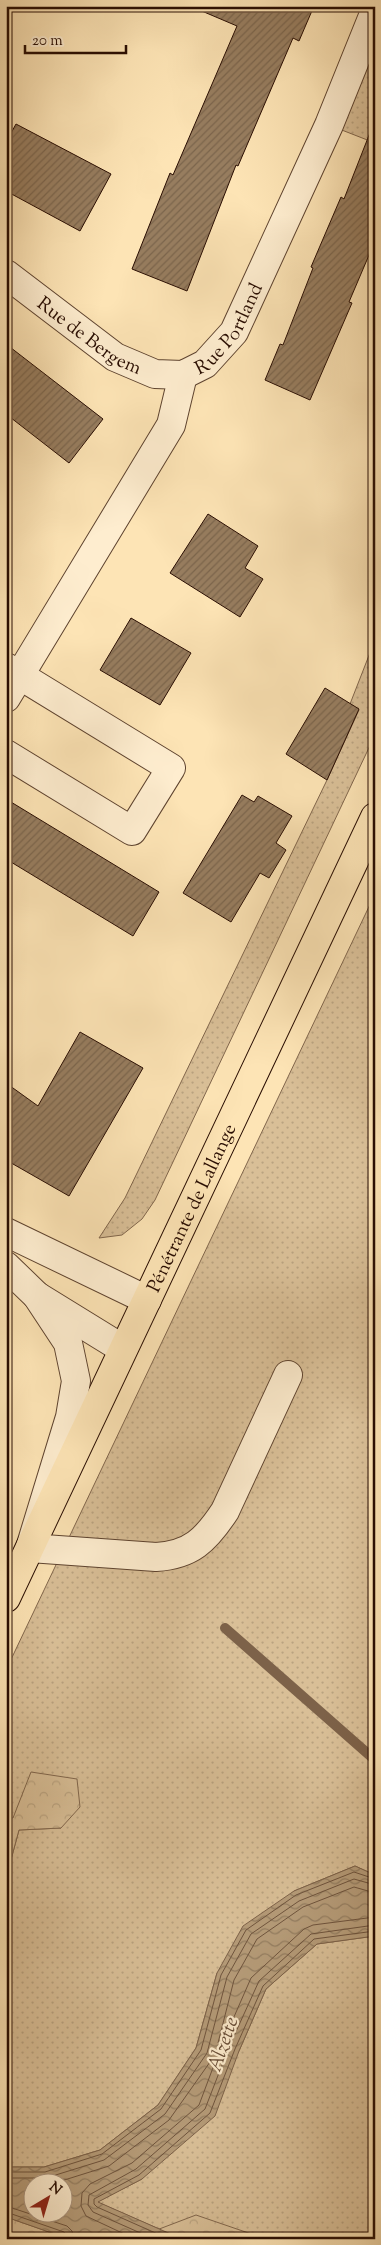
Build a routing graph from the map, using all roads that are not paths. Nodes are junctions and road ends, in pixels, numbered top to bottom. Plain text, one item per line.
1 (375, 11) edge
2 (6, 274) edge
3 (182, 375) junction
4 (13, 671) edge
5 (6, 698) edge
6 (6, 754) edge
7 (375, 817) edge
8 (6, 1232) edge
9 (6, 1266) edge
10 (37, 1296) junction
11 (147, 1300) junction
12 (123, 1349) junction
13 (288, 1375) dead end
14 (30, 1548) junction
15 (6, 1598) edge

1 - 3 street, Rue Portland
2 - 3 street, Rue de Bergem
3 - 4 street, Rue Portland
4 - 5 street, Rue Portland
4 - 6 street
7 - 11 main road, Pénétrante de Lallange
8 - 11 street
9 - 10 street
10 - 12 street
10 - 14 street
11 - 12 main road, Pénétrante de Lallange
12 - 14 main road, Pénétrante de Lallange
13 - 14 street
14 - 15 main road, Pénétrante de Lallange

